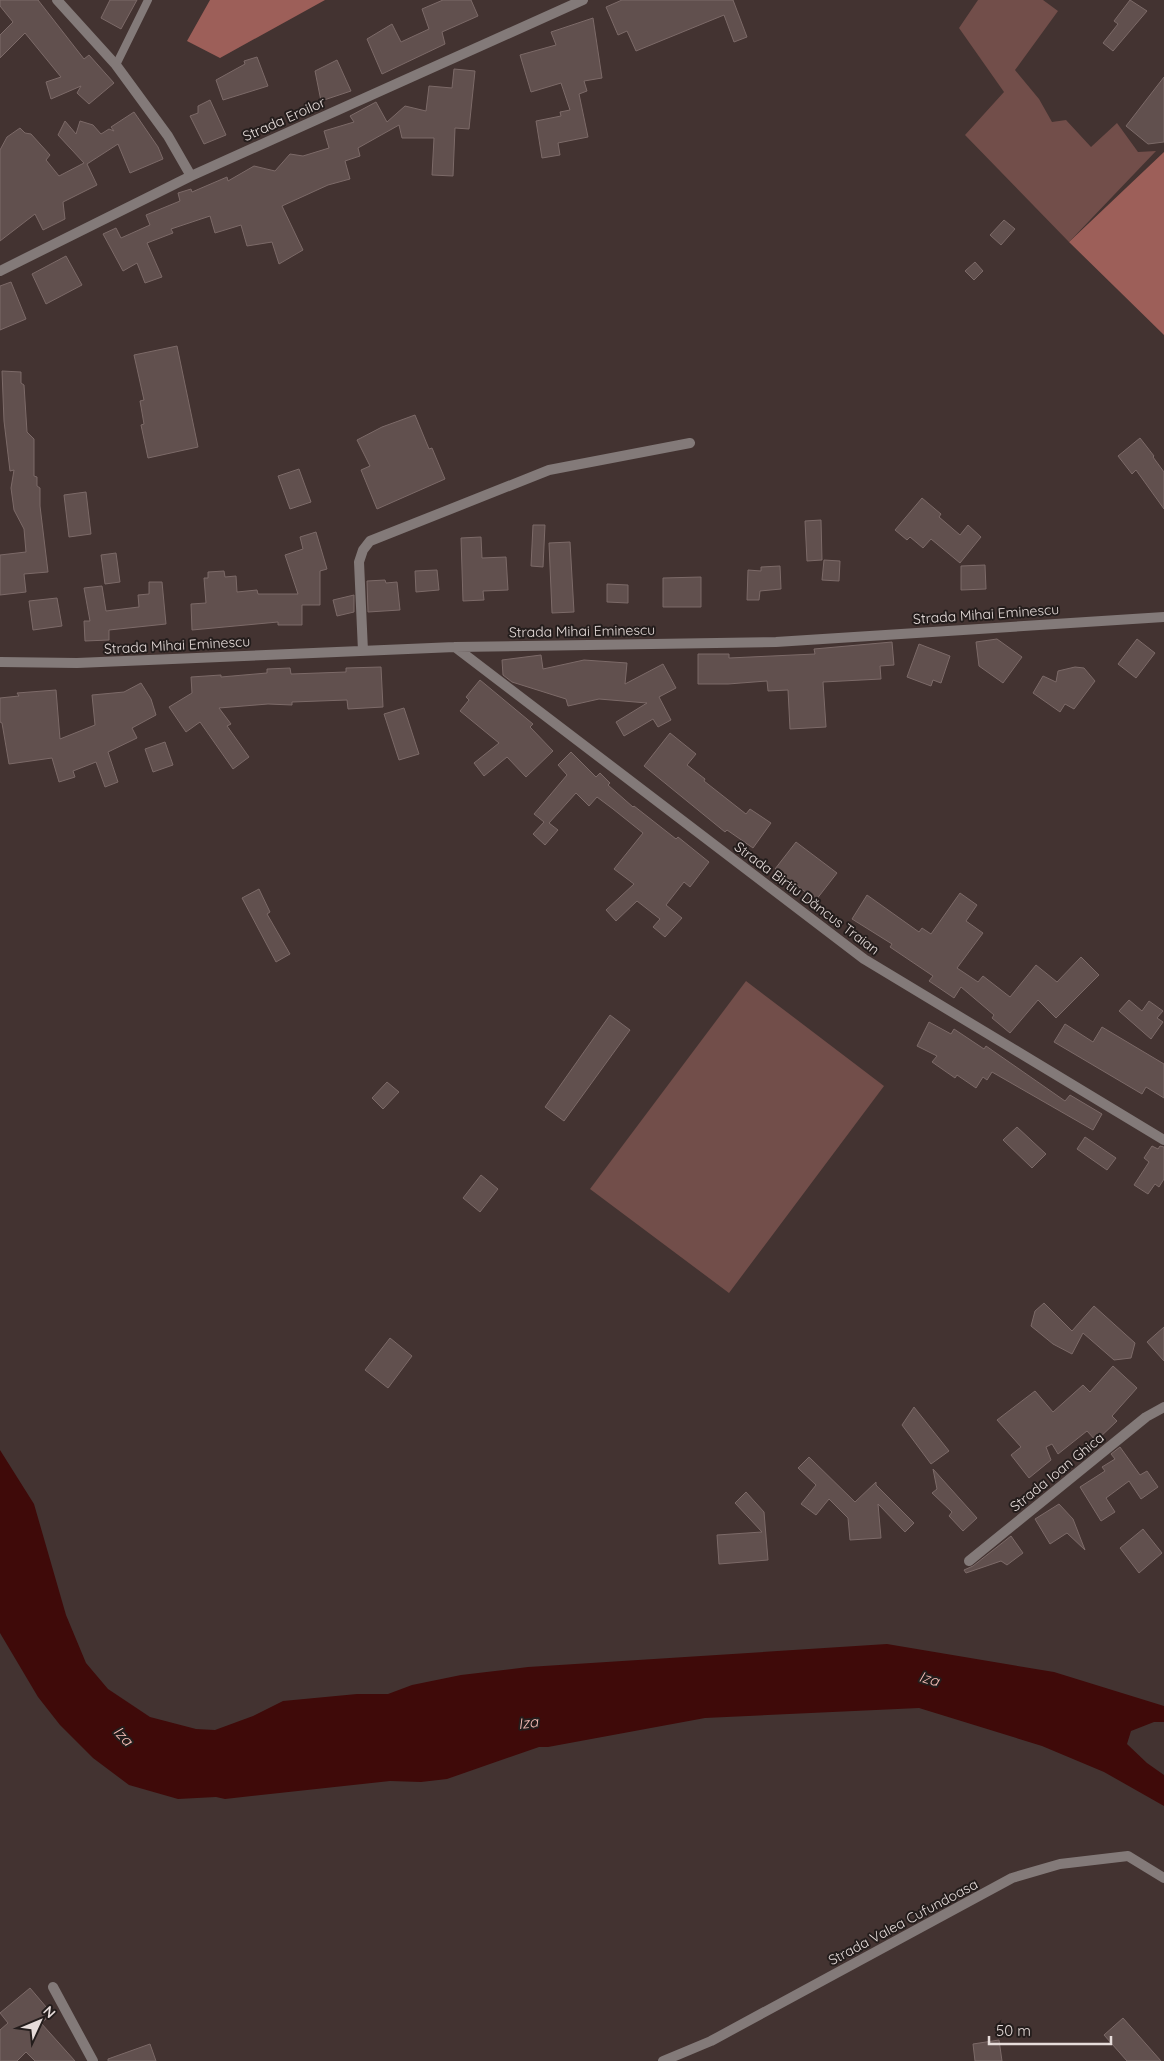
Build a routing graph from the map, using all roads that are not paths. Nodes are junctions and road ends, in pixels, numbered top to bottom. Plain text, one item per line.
1 (57, 0) edge
2 (148, 0) edge
3 (583, 0) edge
4 (116, 65) junction
5 (191, 176) junction
6 (0, 271) edge
7 (690, 443) dead end
8 (1164, 616) edge
9 (455, 647) junction
10 (363, 651) junction
11 (0, 662) edge
12 (1164, 1140) edge
13 (1164, 1407) edge
14 (969, 1561) dead end
15 (1164, 1878) edge
16 (53, 1987) dead end
17 (94, 2061) edge
18 (663, 2061) edge

1 - 4 street
2 - 4 lane
3 - 5 street, Strada Eroilor
4 - 5 street
5 - 6 street, Strada Eroilor
7 - 10 street
8 - 9 street, Strada Mihai Eminescu
9 - 10 street, Strada Mihai Eminescu
9 - 12 street, Strada Birtiu Dăncus Traian
10 - 11 street, Strada Mihai Eminescu
13 - 14 street, Strada Ioan Ghica
15 - 18 street, Strada Valea Cufundoasa
16 - 17 street

